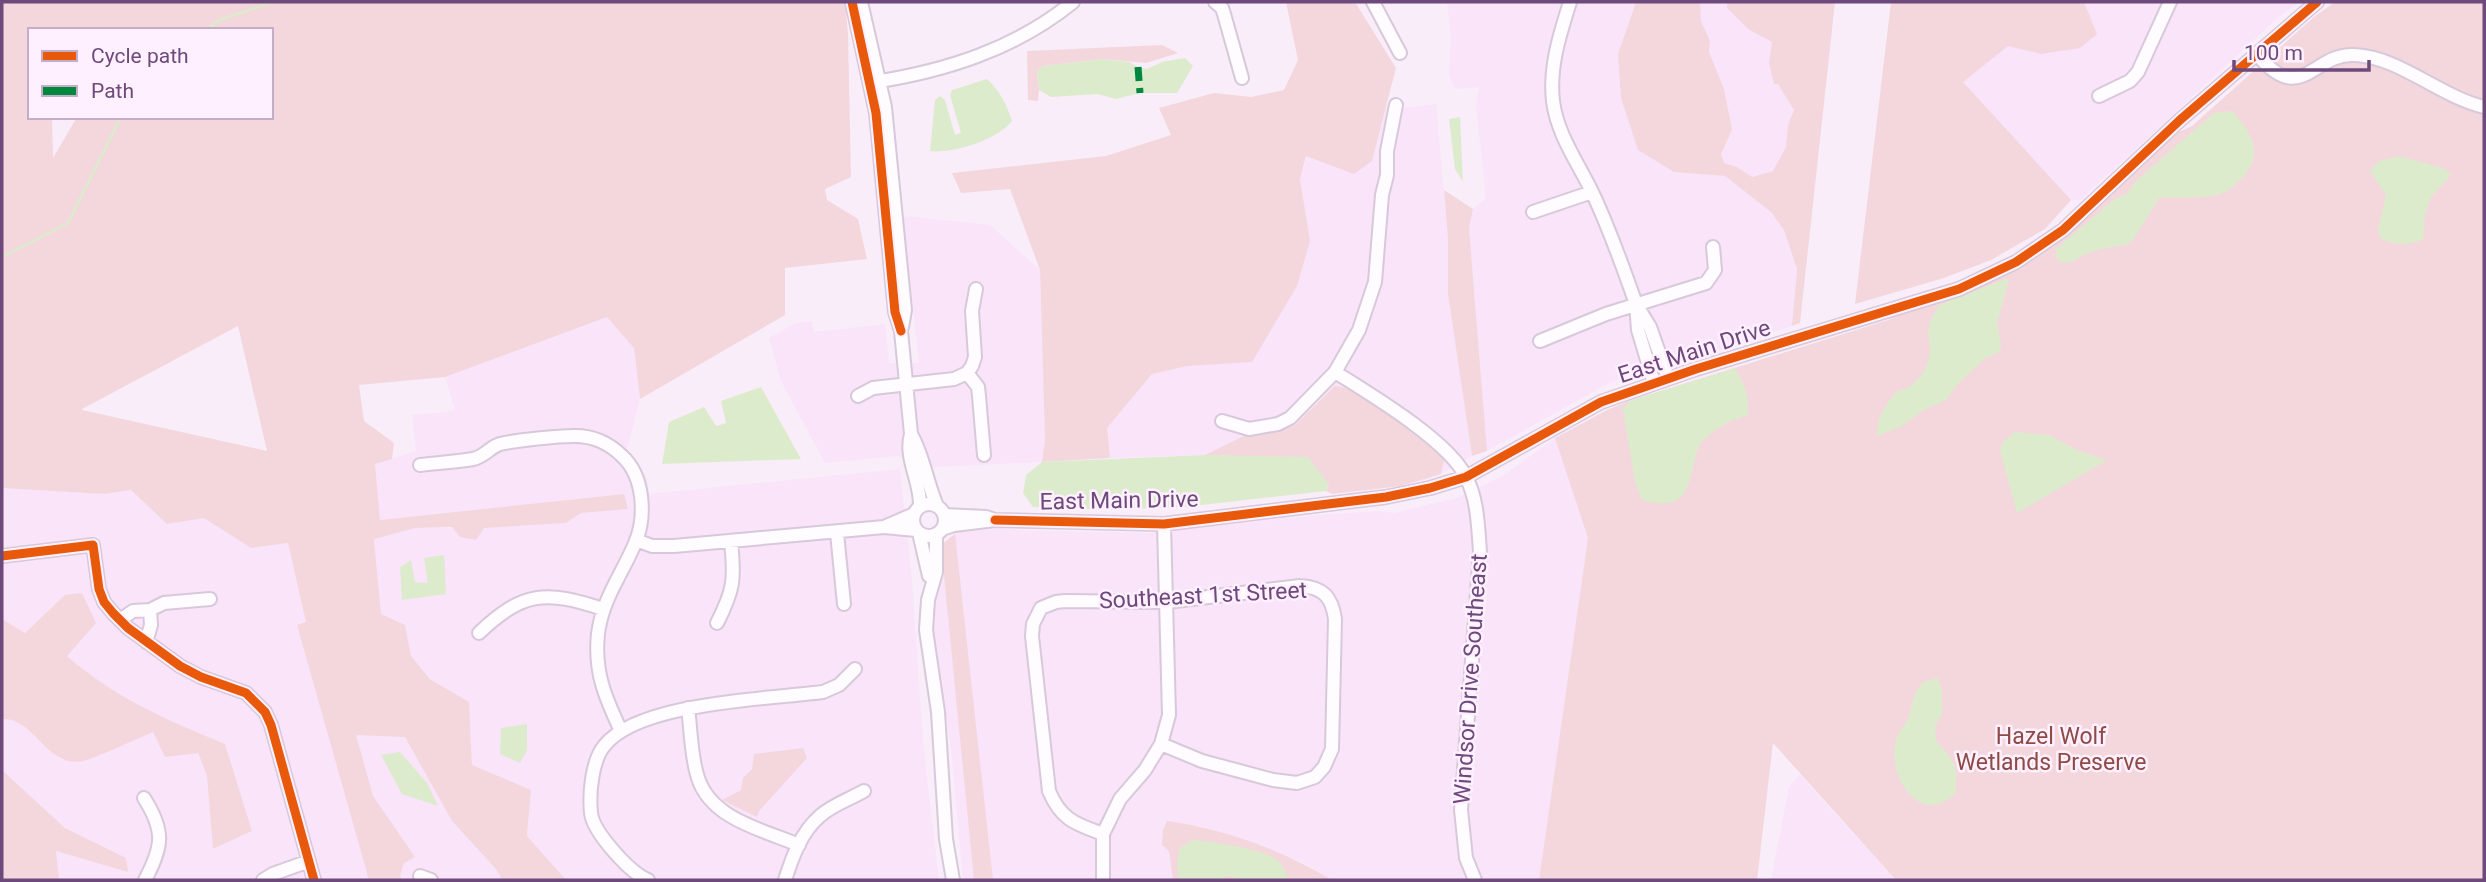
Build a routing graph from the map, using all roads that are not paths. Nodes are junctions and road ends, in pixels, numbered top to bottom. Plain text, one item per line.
1 (852, 2) edge
2 (861, 2) edge
3 (1073, 2) edge
4 (1215, 2) edge
5 (1373, 2) edge
6 (1570, 2) edge
7 (2170, 2) edge
8 (2294, 2) edge
9 (2317, 2) edge
10 (2301, 13) junction
11 (1400, 53) dead end
12 (2256, 53) junction
13 (1242, 78) dead end
14 (875, 82) junction
15 (2099, 96) dead end
16 (1396, 105) dead end
17 (2484, 107) edge
18 (1592, 192) junction
19 (1533, 212) dead end
20 (1713, 247) dead end
21 (976, 289) dead end
22 (1636, 304) junction
23 (1540, 341) dead end
24 (1335, 372) junction
25 (967, 373) junction
26 (1668, 378) junction
27 (1654, 383) junction
28 (906, 384) junction
29 (858, 396) dead end
30 (1222, 421) dead end
31 (911, 434) junction
32 (984, 455) dead end
33 (420, 465) dead end
34 (1466, 477) junction
35 (917, 510) junction
36 (940, 511) junction
37 (995, 520) junction
38 (1164, 524) junction
39 (884, 527) junction
40 (917, 531) junction
41 (939, 532) junction
42 (838, 533) junction
43 (636, 540) junction
44 (731, 542) junction
45 (2, 556) edge
46 (931, 583) junction
47 (210, 599) dead end
48 (1167, 602) junction
49 (844, 604) dead end
50 (603, 609) junction
51 (150, 610) junction
52 (120, 620) junction
53 (717, 623) dead end
54 (479, 633) dead end
55 (146, 642) junction
56 (855, 669) dead end
57 (688, 708) junction
58 (621, 731) junction
59 (1161, 744) junction
60 (864, 791) dead end
61 (144, 798) dead end
62 (1103, 834) junction
63 (799, 845) junction
64 (309, 861) junction
65 (151, 878) edge
66 (263, 880) edge
67 (314, 880) edge
68 (648, 880) edge
69 (785, 880) edge
70 (953, 880) edge
71 (1103, 880) edge
72 (1475, 880) edge

1 - 14 street
2 - 14 street
3 - 14 street
4 - 13 street
5 - 11 street
6 - 18 street
7 - 15 street
8 - 10 street
9 - 10 street, East Main Drive
10 - 12 street, East Main Drive
12 - 17 street
12 - 26 street, East Main Drive
14 - 28 street
16 - 24 street
18 - 19 street
18 - 22 street
20 - 22 street
21 - 25 street
22 - 23 street
22 - 26 street
22 - 27 street
24 - 30 street
24 - 34 street
25 - 28 street
25 - 32 street
26 - 27 street, East Main Drive
27 - 34 street, East Main Drive
28 - 29 street
28 - 31 street
31 - 35 street
31 - 36 street
33 - 43 street
34 - 38 street, East Main Drive
34 - 72 street, Windsor Drive Southeast
35 - 36 street
35 - 39 street
35 - 40 street
36 - 37 street, East Main Drive
36 - 41 street
37 - 38 street, East Main Drive
37 - 41 street, East Main Drive
38 - 48 street
39 - 40 street
39 - 42 street
40 - 41 street
40 - 46 street
41 - 46 street
42 - 44 street
42 - 49 street
43 - 44 street
43 - 50 street
44 - 53 street
45 - 52 street
46 - 70 street
47 - 51 street
48 - 59 street
48 - 59 street, Southeast 1st Street
48 - 62 street, Southeast 1st Street
50 - 54 street
50 - 58 street
51 - 52 street
51 - 55 street
52 - 55 street
55 - 64 street
56 - 57 street
57 - 58 street
57 - 63 street
58 - 68 street
59 - 62 street
60 - 63 street
61 - 65 street
62 - 71 street
63 - 69 street
64 - 66 street
64 - 67 street

